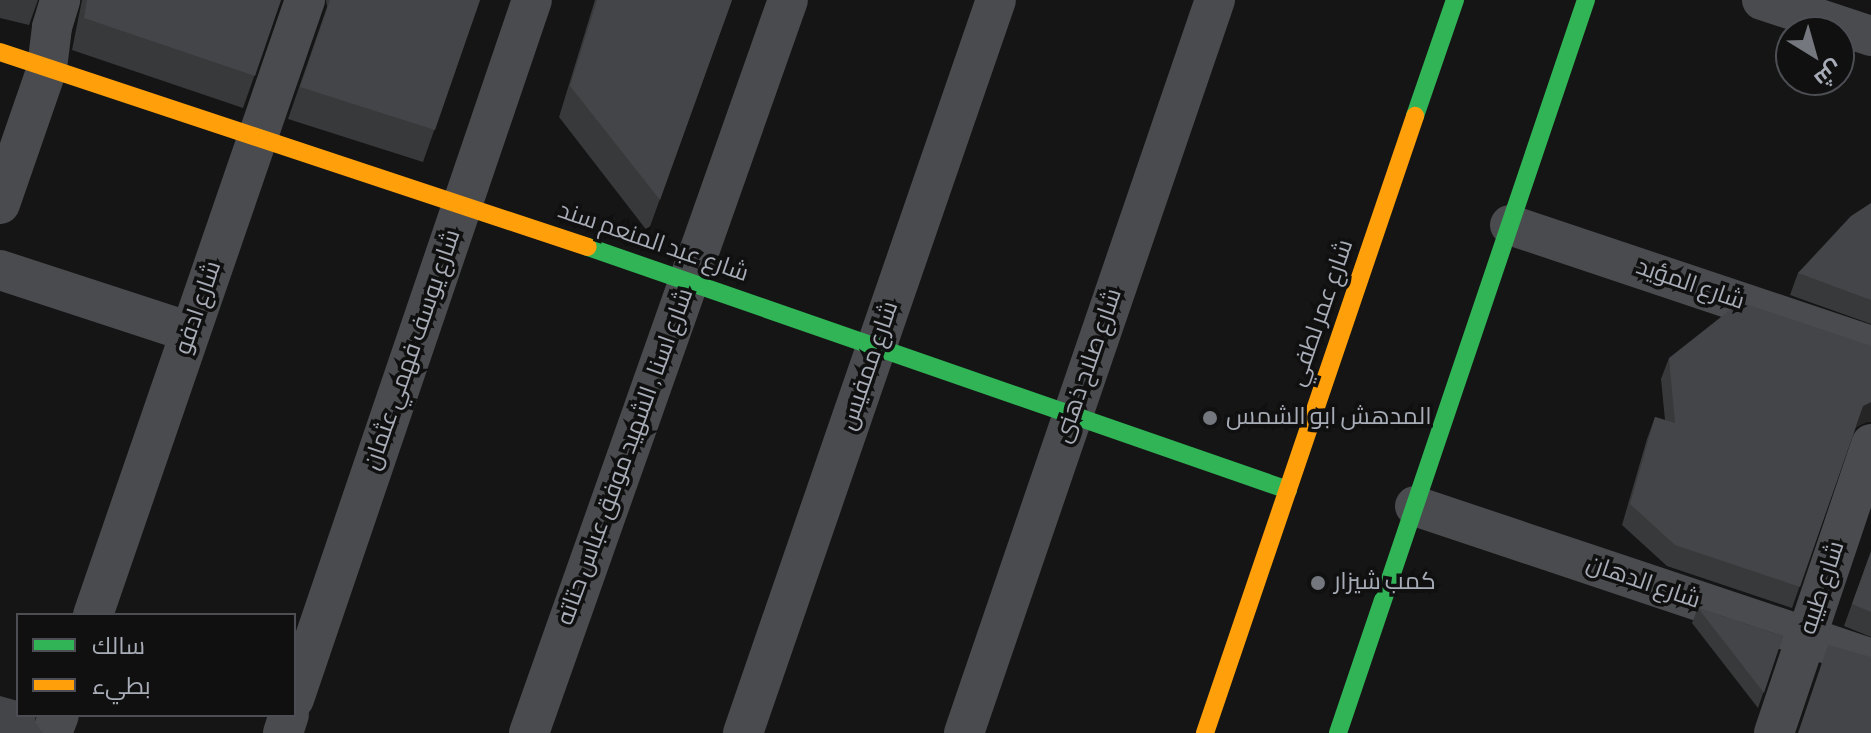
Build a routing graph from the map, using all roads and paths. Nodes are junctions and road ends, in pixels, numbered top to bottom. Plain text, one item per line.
1 (60, 0) edge
2 (305, 0) edge
3 (532, 0) edge
4 (788, 0) edge
5 (996, 0) edge
6 (1215, 0) edge
7 (1455, 0) edge
8 (1586, 0) edge
9 (1762, 0) edge
10 (1871, 36) edge
11 (0, 52) edge
12 (47, 68) junction
13 (257, 139) junction
14 (0, 204) edge
15 (463, 204) junction
16 (1510, 225) junction
17 (0, 270) edge
18 (689, 281) junction
19 (190, 332) junction
20 (877, 345) junction
21 (1871, 346) edge
22 (1072, 416) junction
23 (1871, 444) edge
24 (1288, 490) junction
25 (1415, 506) junction
26 (94, 613) edge
27 (1806, 637) junction
28 (1871, 659) edge
29 (296, 693) edge
30 (529, 733) edge
31 (743, 733) edge
32 (964, 733) edge
33 (1205, 733) edge
34 (1338, 733) edge
35 (1774, 733) edge

1 - 12 street
2 - 13 street, شارع ادفو
3 - 15 street, شارع يوسف فهمي عثمان
4 - 18 street, شارع اسنا , الشهيد موفق عباس حتاته
5 - 20 street, شارع ممفيس
6 - 22 street, شارع صلاح ذهنى
7 - 24 street, شارع عمر لطفي
8 - 16 street
9 - 10 street
11 - 12 street, شارع عبد المنعم سند
12 - 13 street, شارع عبد المنعم سند
12 - 14 street
13 - 15 street, شارع عبد المنعم سند
13 - 19 street, شارع ادفو
15 - 18 street, شارع عبد المنعم سند
15 - 29 street, شارع يوسف فهمي عثمان
16 - 21 street, شارع المؤيد
16 - 25 street
17 - 19 street
18 - 20 street, شارع عبد المنعم سند
18 - 30 street, شارع اسنا , الشهيد موفق عباس حتاته
19 - 26 street, شارع ادفو
20 - 22 street, شارع عبد المنعم سند
20 - 31 street, شارع ممفيس
22 - 24 street, شارع عبد المنعم سند
22 - 32 street, شارع صلاح ذهنى
23 - 27 street, شارع طيبه
24 - 33 street, شارع عمر لطفي
25 - 27 street, شارع الدهان
25 - 34 street
27 - 28 street, شارع الدهان
27 - 35 street, شارع طيبه

